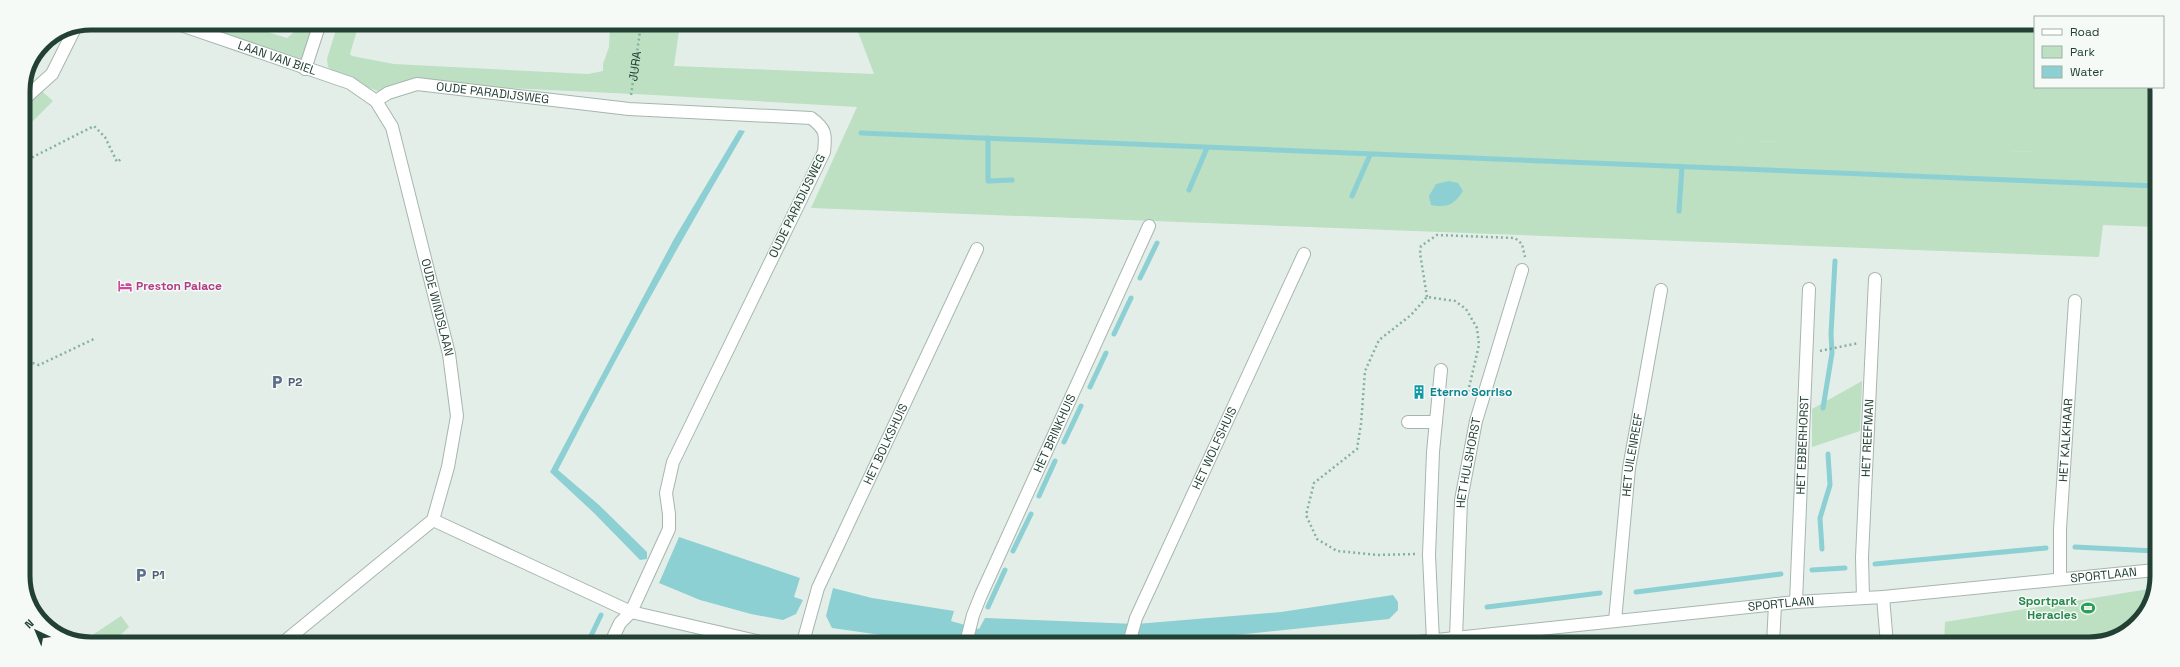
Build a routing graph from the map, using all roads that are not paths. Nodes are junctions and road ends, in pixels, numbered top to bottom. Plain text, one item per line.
1 (195, 30) edge
2 (318, 30) edge
3 (72, 33) edge
4 (305, 69) junction
5 (30, 94) edge
6 (376, 101) junction
7 (1149, 226) dead end
8 (977, 249) dead end
9 (1304, 254) dead end
10 (1522, 270) road end
11 (1875, 279) dead end
12 (1809, 289) dead end
13 (1661, 290) dead end
14 (2075, 302) dead end
15 (1441, 370) dead end
16 (1408, 422) dead end
17 (1436, 422) junction
18 (433, 520) junction
19 (2150, 570) edge
20 (2060, 579) junction
21 (1883, 597) junction
22 (1863, 598) junction
23 (1796, 602) junction
24 (1775, 604) junction
25 (631, 612) junction
26 (1615, 621) junction
27 (290, 637) edge
28 (613, 637) edge
29 (739, 637) edge
30 (804, 637) edge
31 (967, 637) edge
32 (1131, 637) edge
33 (1428, 637) edge
34 (1456, 637) edge
35 (1465, 637) edge
36 (1773, 637) edge
37 (1886, 637) edge

1 - 4 street, LAAN VAN BIEL
2 - 4 street
3 - 5 street
4 - 6 street, LAAN VAN BIEL
6 - 18 street, OUDE WINDSLAAN
6 - 25 street, OUDE PARADIJSWEG
7 - 31 street, HET BRINKHUIS
8 - 30 street, HET BOLKSHUIS
9 - 32 street, HET WOLFSHUIS
10 - 34 street, HET HULSHORST
11 - 22 street, HET REEFMAN
12 - 23 street, HET EBBERHORST
13 - 26 street, HET UILENREEF
14 - 20 street, HET KALKHAAR
15 - 17 street
16 - 17 street
17 - 33 street
18 - 25 street
18 - 27 street
19 - 20 street, SPORTLAAN
20 - 21 street, SPORTLAAN
21 - 22 street, SPORTLAAN
21 - 37 street
22 - 23 street, SPORTLAAN
23 - 24 street, SPORTLAAN
24 - 26 street, SPORTLAAN
24 - 36 street
25 - 28 street, OUDE PARADIJSWEG
25 - 29 street
26 - 35 street, SPORTLAAN

